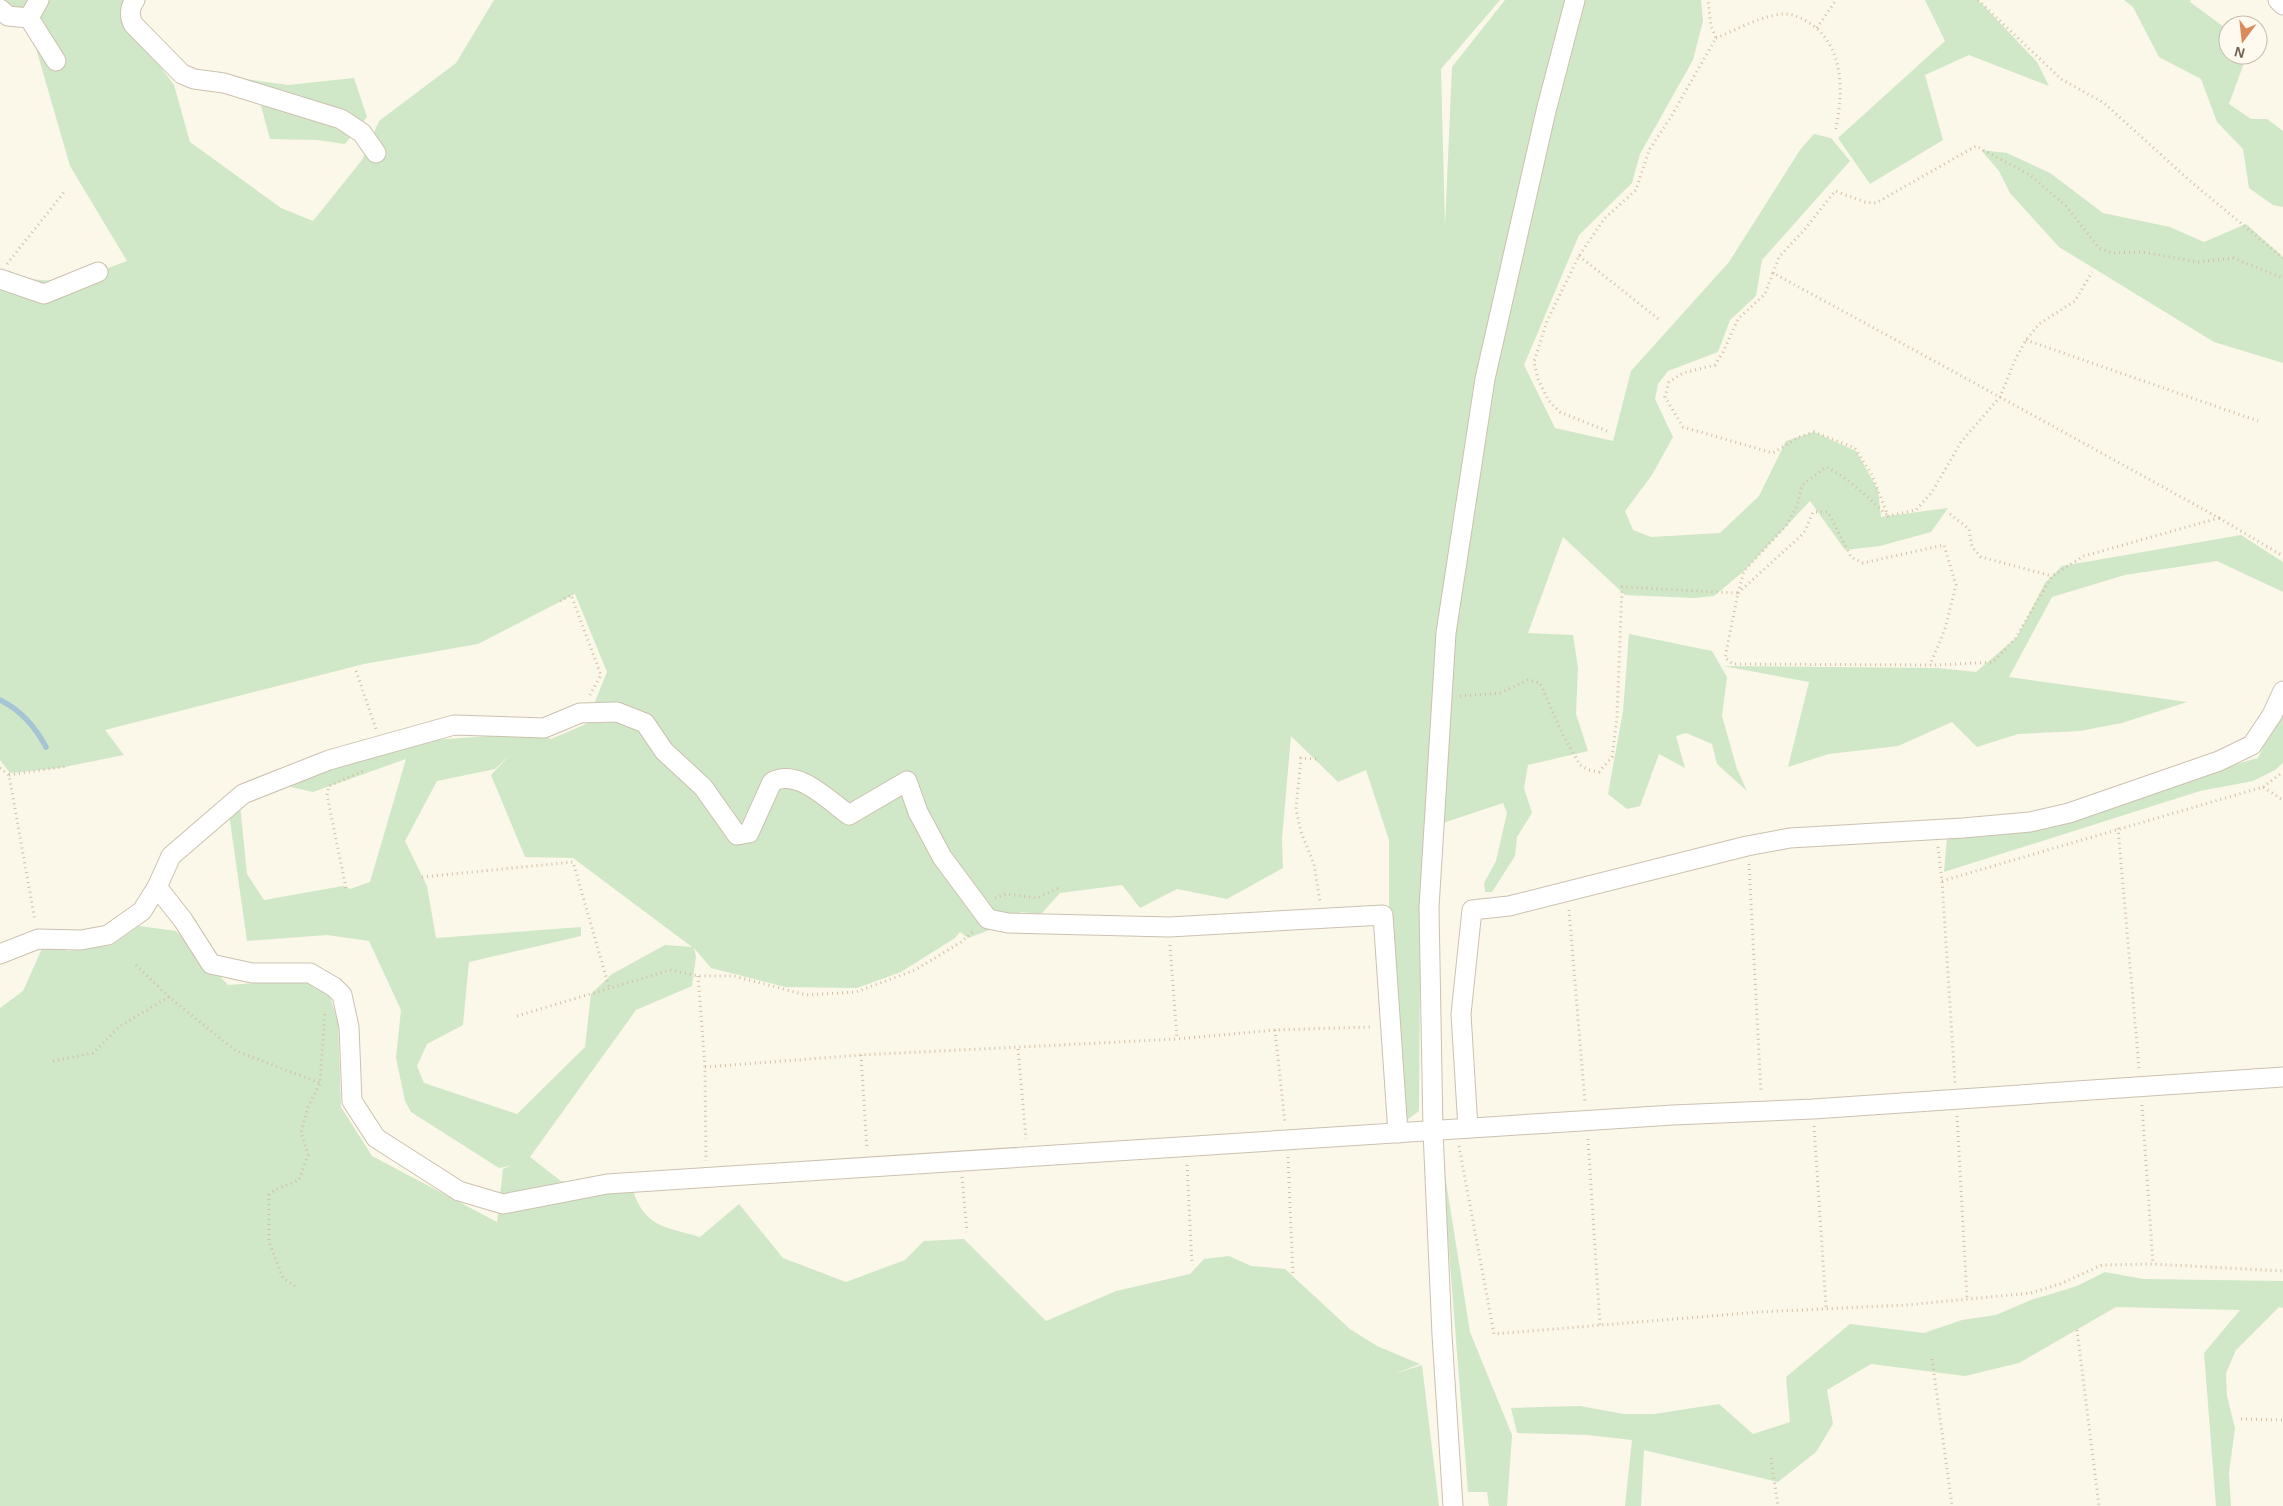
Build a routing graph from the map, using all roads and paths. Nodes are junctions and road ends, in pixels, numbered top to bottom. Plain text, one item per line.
1 (39, 0) edge
2 (135, 0) edge
3 (1575, 0) edge
4 (1708, 0) edge
5 (1836, 0) edge
6 (1978, 0) edge
7 (2278, 0) edge
8 (2283, 5) edge
9 (0, 9) edge
10 (29, 18) junction
11 (1817, 28) junction
12 (1716, 38) junction
13 (56, 61) dead end
14 (1835, 132) dead end
15 (376, 154) dead end
16 (65, 191) dead end
17 (1579, 256) junction
18 (2283, 258) edge
19 (3, 272) edge
20 (98, 272) dead end
21 (2092, 272) dead end
22 (1773, 273) junction
23 (2283, 278) edge
24 (1661, 321) dead end
25 (2026, 340) junction
26 (2000, 397) junction
27 (2258, 421) dead end
28 (1607, 431) dead end
29 (1950, 514) dead end
30 (1888, 516) junction
31 (2219, 518) junction
32 (2283, 556) edge
33 (2052, 576) junction
34 (1738, 593) junction
35 (560, 601) dead end
36 (1930, 665) junction
37 (356, 671) dead end
38 (2283, 692) edge
39 (1442, 697) junction
40 (580, 713) junction
41 (382, 744) junction
42 (1316, 759) dead end
43 (68, 766) dead end
44 (0, 768) edge
45 (364, 771) dead end
46 (2283, 772) edge
47 (9, 775) junction
48 (2263, 786) junction
49 (2283, 800) edge
50 (2118, 828) junction
51 (1936, 830) junction
52 (1748, 846) junction
53 (422, 877) dead end
54 (1942, 881) junction
55 (157, 887) junction
56 (346, 888) dead end
57 (1059, 888) dead end
58 (1568, 890) junction
59 (977, 904) junction
60 (1323, 917) junction
61 (988, 919) junction
62 (1169, 927) junction
63 (38, 939) junction
64 (0, 954) edge
65 (136, 966) dead end
66 (698, 976) junction
67 (609, 987) junction
68 (169, 997) junction
69 (325, 1006) dead end
70 (517, 1016) dead end
71 (1390, 1027) junction
72 (1275, 1030) junction
73 (1177, 1039) junction
74 (1018, 1048) junction
75 (861, 1055) junction
76 (53, 1061) dead end
77 (705, 1067) junction
78 (2283, 1078) edge
79 (320, 1083) junction
80 (2140, 1086) junction
81 (1956, 1099) junction
82 (1813, 1109) junction
83 (1762, 1111) junction
84 (1587, 1121) junction
85 (1462, 1129) junction
86 (1433, 1131) junction
87 (1398, 1133) junction
88 (1287, 1140) junction
89 (1186, 1147) junction
90 (1028, 1157) junction
91 (961, 1162) junction
92 (868, 1166) junction
93 (706, 1177) junction
94 (967, 1232) dead end
95 (2153, 1264) junction
96 (1192, 1265) dead end
97 (2283, 1271) edge
98 (1292, 1276) dead end
99 (295, 1286) dead end
100 (1967, 1298) junction
101 (1826, 1308) junction
102 (1600, 1325) junction
103 (2077, 1330) dead end
104 (1932, 1359) dead end
105 (2241, 1419) dead end
106 (2283, 1420) edge
107 (1771, 1458) dead end
108 (1453, 1506) edge
109 (1778, 1506) edge
110 (1952, 1506) edge
111 (2099, 1506) edge

1 - 10 street
2 - 15 street
3 - 39 street
4 - 12 path
5 - 11 path
6 - 18 path
7 - 8 street
9 - 10 street
10 - 13 street
11 - 12 path
11 - 14 path
12 - 17 path
16 - 19 path
17 - 24 path
17 - 28 path
19 - 20 street
21 - 25 path
22 - 23 path
22 - 26 path
22 - 30 path
25 - 26 path
25 - 27 path
26 - 30 path
26 - 31 path
29 - 33 path
30 - 34 path
31 - 32 path
31 - 33 path
33 - 36 path
34 - 36 path
34 - 36 path
34 - 39 path
35 - 40 path
37 - 41 path
38 - 51 street
39 - 86 street
40 - 41 street
40 - 59 street
41 - 55 street
42 - 60 path
43 - 47 path
44 - 47 path
45 - 56 path
46 - 48 path
47 - 63 path
48 - 49 path
48 - 50 path
50 - 54 path
50 - 80 path
51 - 52 street
51 - 54 path
52 - 58 street
52 - 83 path
53 - 67 path
54 - 81 path
55 - 63 street
55 - 93 street
57 - 59 path
58 - 84 path
58 - 85 street
59 - 61 street
60 - 62 street
60 - 71 street
61 - 62 street
61 - 66 path
62 - 73 path
63 - 64 street
65 - 68 path
66 - 67 path
66 - 77 path
67 - 70 path
68 - 76 path
68 - 79 path
69 - 79 path
71 - 72 path
71 - 87 street
72 - 73 path
72 - 88 path
73 - 74 path
74 - 75 path
74 - 90 path
75 - 77 path
75 - 92 path
77 - 93 path
78 - 80 street
79 - 99 path
80 - 81 street
80 - 95 path
81 - 82 street
81 - 100 path
82 - 83 street
82 - 101 path
83 - 84 street
84 - 85 street
84 - 102 path
85 - 86 street
85 - 102 path
86 - 87 street
86 - 108 street
87 - 88 street
88 - 89 street
88 - 98 path
89 - 90 street
89 - 96 path
90 - 91 street
91 - 92 street
91 - 94 path
92 - 93 street
95 - 97 path
95 - 100 path
100 - 101 path
101 - 102 path
103 - 111 path
104 - 110 path
105 - 106 path
107 - 109 path

